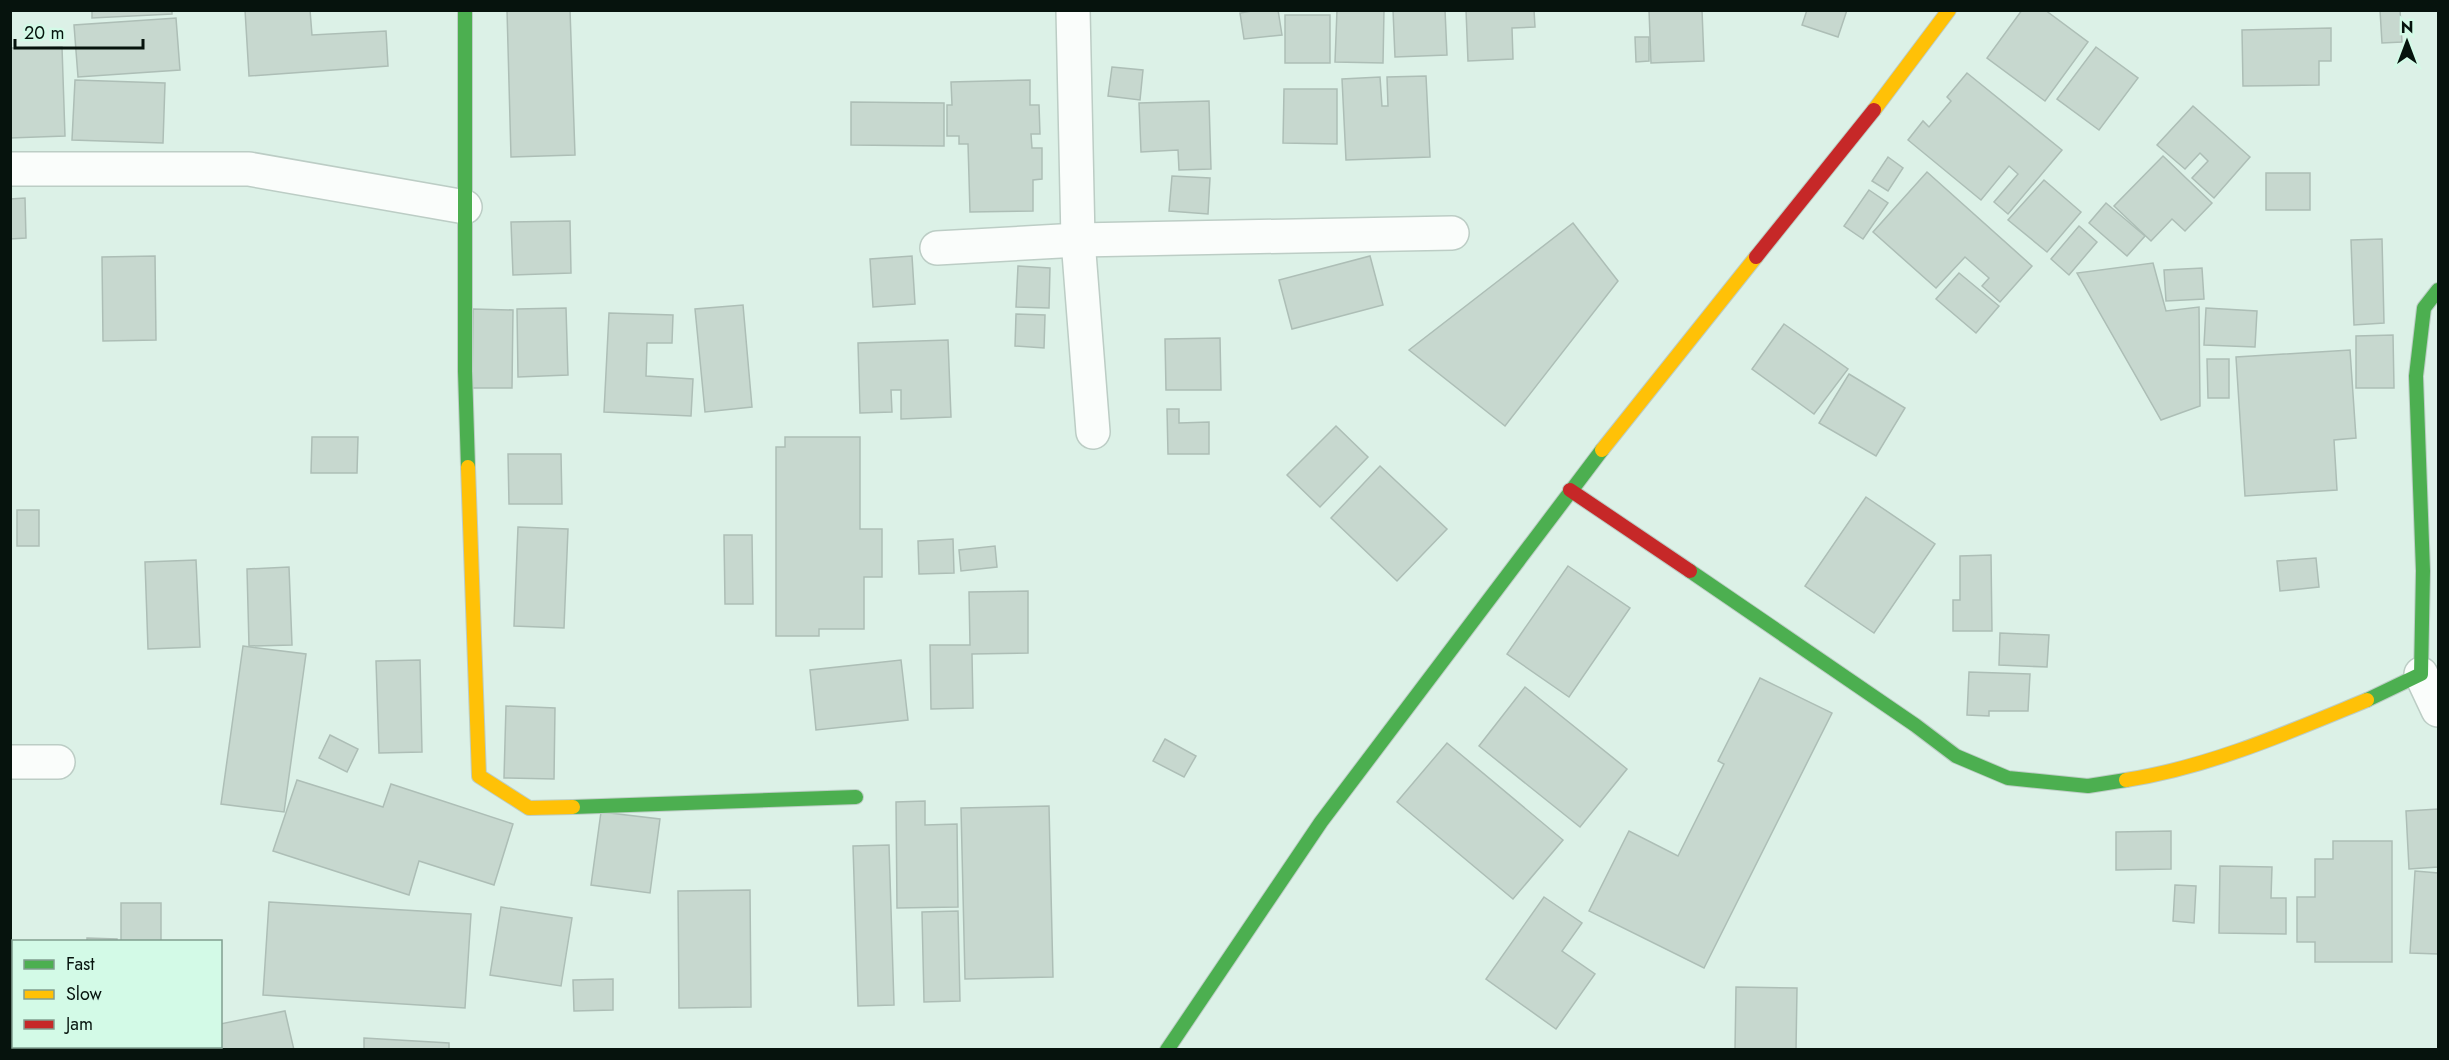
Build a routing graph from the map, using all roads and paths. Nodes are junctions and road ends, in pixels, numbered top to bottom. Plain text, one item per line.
1 (465, 10) edge
2 (1073, 10) edge
3 (1949, 10) edge
4 (10, 169) edge
5 (465, 207) junction
6 (1452, 233) dead end
7 (1078, 240) junction
8 (937, 248) dead end
9 (2439, 290) edge
10 (1093, 432) dead end
11 (1570, 490) junction
12 (2421, 674) junction
13 (2439, 710) edge
14 (10, 762) edge
15 (58, 762) dead end
16 (856, 797) dead end
17 (1167, 1050) edge

1 - 5 street
2 - 7 street
3 - 11 street
4 - 5 street
5 - 16 street
6 - 7 street
7 - 8 street
7 - 10 street
9 - 12 street
11 - 12 street
11 - 17 street
12 - 13 street
14 - 15 street

